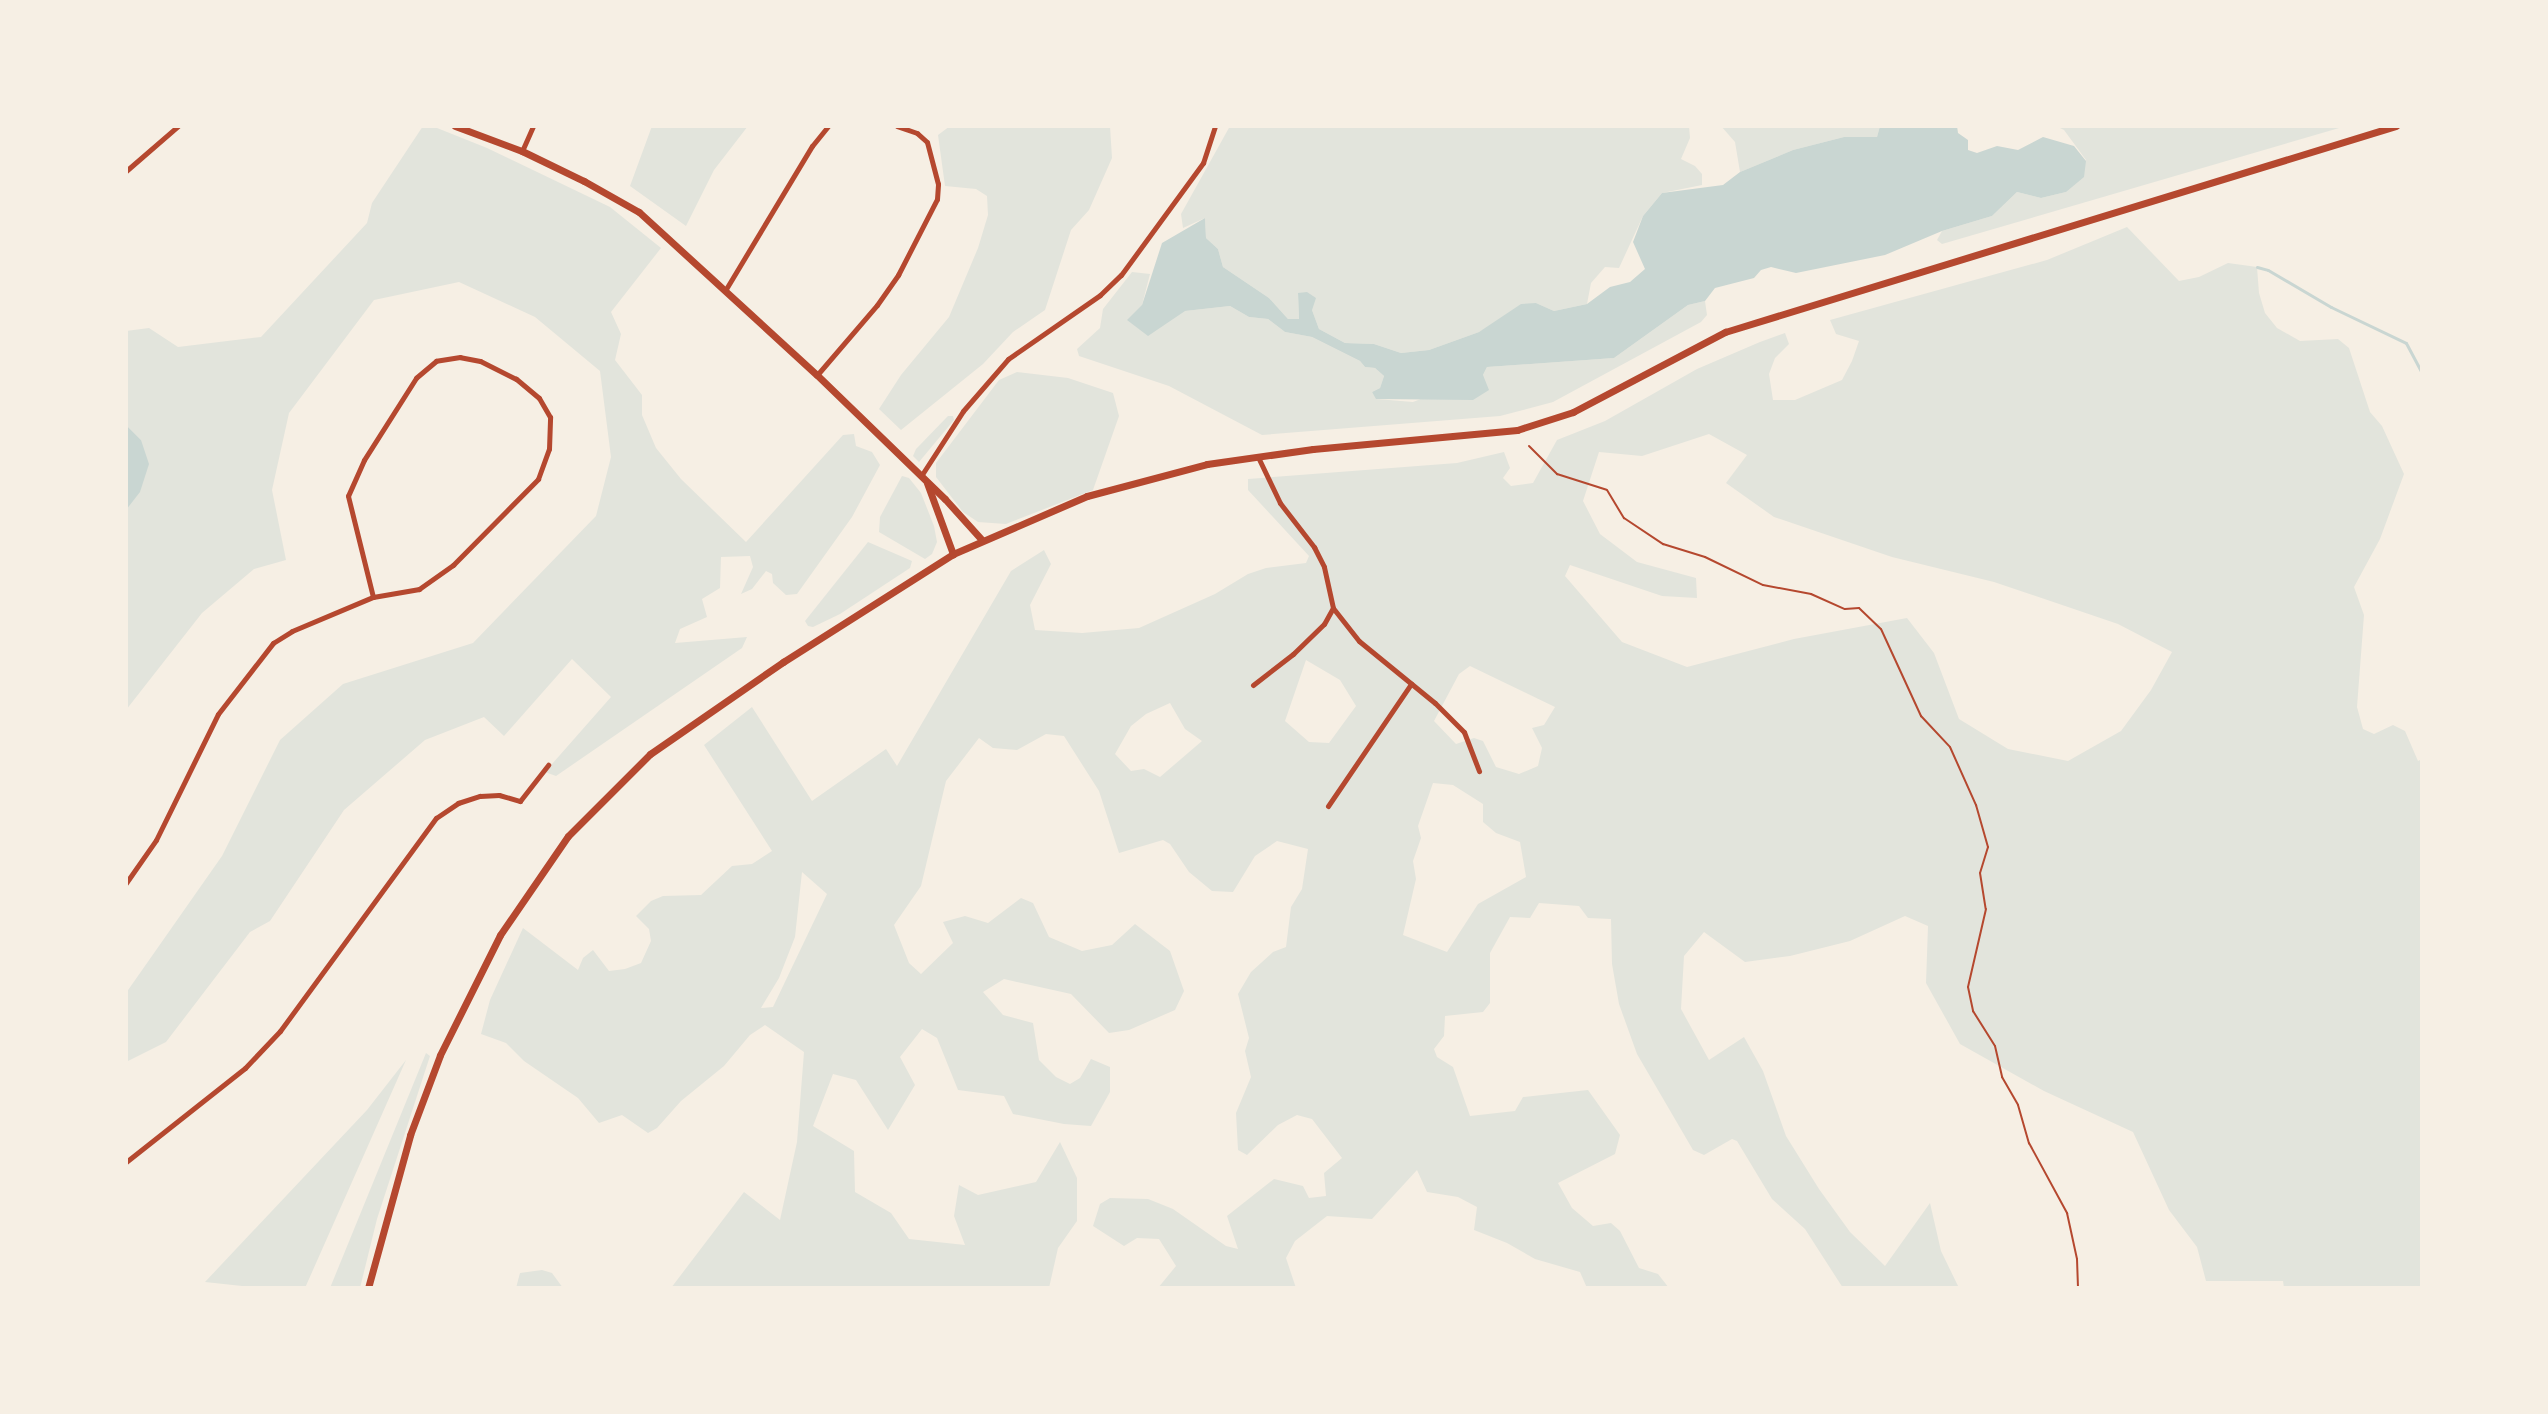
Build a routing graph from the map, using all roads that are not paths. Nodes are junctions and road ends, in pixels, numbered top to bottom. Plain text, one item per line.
1 (178, 126) edge
2 (455, 126) edge
3 (533, 126) edge
4 (828, 126) edge
5 (897, 126) edge
6 (1215, 126) edge
7 (2396, 126) edge
8 (522, 151) junction
9 (126, 171) edge
10 (726, 289) junction
11 (817, 375) junction
12 (1258, 457) junction
13 (924, 478) junction
14 (982, 540) junction
15 (953, 554) junction
16 (373, 597) junction
17 (1333, 608) junction
18 (1411, 684) junction
19 (1253, 685) dead end
20 (548, 765) dead end
21 (1479, 771) dead end
22 (1328, 806) dead end
23 (126, 883) edge
24 (126, 1162) edge
25 (368, 1288) edge

1 - 9 street
2 - 8 street
3 - 8 street
4 - 10 street
5 - 11 street
6 - 13 street
7 - 12 street
8 - 10 street
10 - 11 street
11 - 13 street
12 - 14 street
12 - 17 street
13 - 14 street
13 - 15 street
14 - 15 street
15 - 25 street
16 - 16 street
16 - 23 street
17 - 18 street
17 - 19 street
18 - 21 street
18 - 22 street
20 - 24 street

